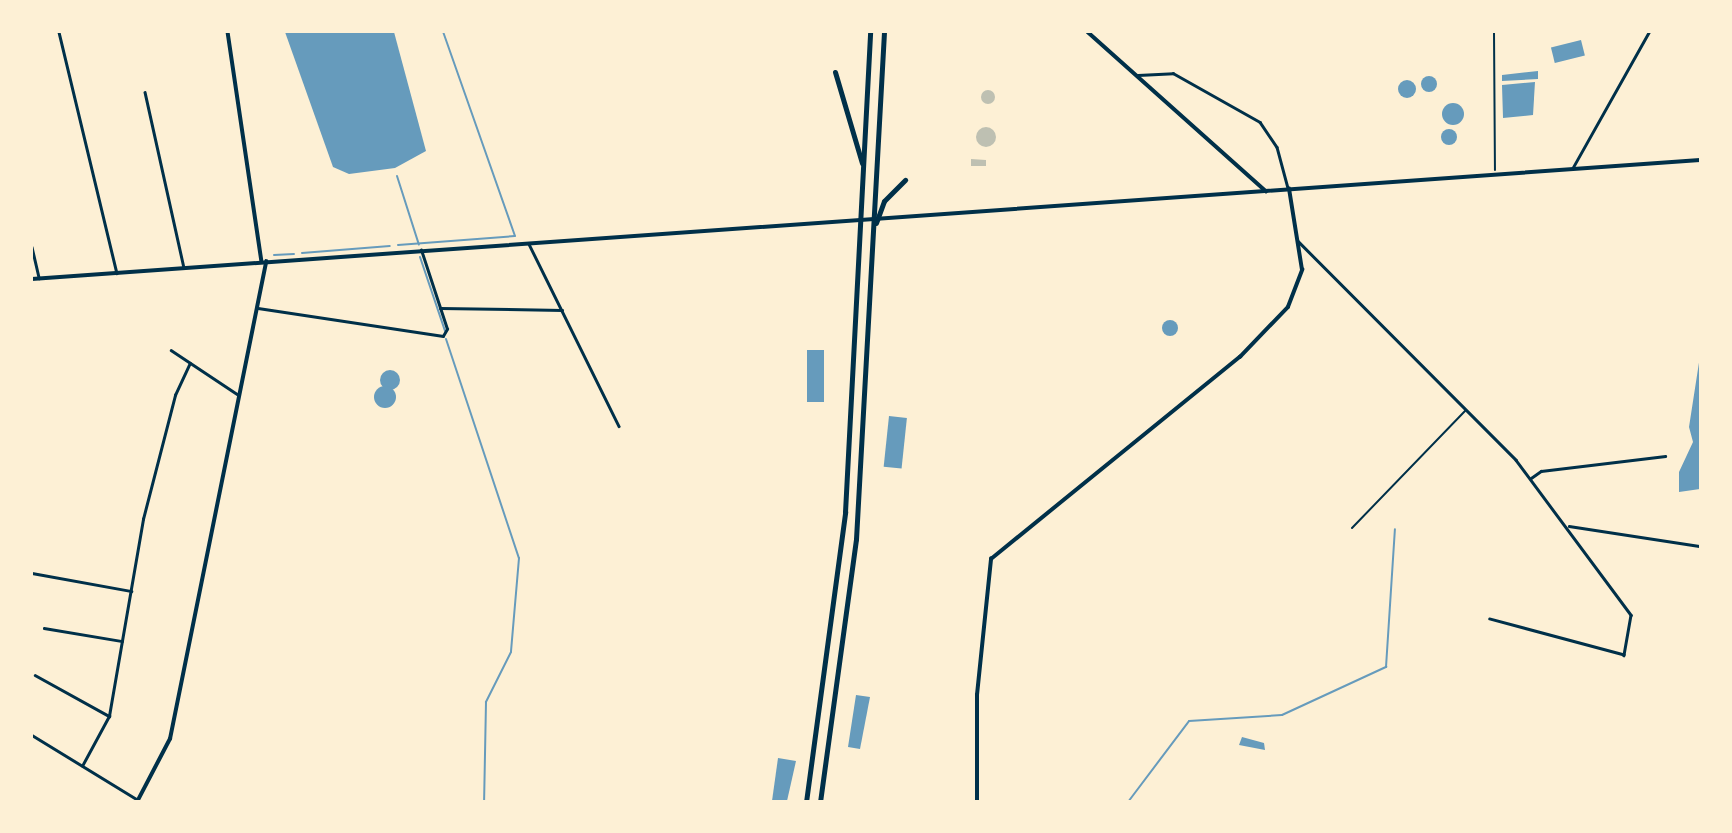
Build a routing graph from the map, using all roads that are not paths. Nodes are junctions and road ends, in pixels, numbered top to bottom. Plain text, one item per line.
1 (59, 32) edge
2 (228, 32) edge
3 (870, 32) edge
4 (884, 32) edge
5 (1088, 32) edge
6 (1649, 32) edge
7 (835, 72) dead end
8 (1138, 75) junction
9 (145, 92) dead end
10 (1700, 160) edge
11 (1572, 169) junction
12 (863, 173) junction
13 (905, 180) dead end
14 (1289, 189) junction
15 (1266, 191) junction
16 (873, 233) junction
17 (1298, 241) junction
18 (529, 242) junction
19 (32, 247) edge
20 (421, 250) junction
21 (264, 261) junction
22 (184, 268) junction
23 (117, 273) junction
24 (32, 279) edge
25 (40, 279) junction
26 (258, 308) junction
27 (440, 308) junction
28 (562, 310) junction
29 (171, 350) dead end
30 (190, 363) junction
31 (237, 394) junction
32 (1465, 411) junction
33 (618, 426) dead end
34 (1665, 456) dead end
35 (1531, 478) junction
36 (1569, 526) junction
37 (1352, 528) dead end
38 (1700, 546) edge
39 (32, 573) edge
40 (131, 591) junction
41 (1490, 619) dead end
42 (44, 628) dead end
43 (122, 642) junction
44 (35, 676) dead end
45 (109, 716) junction
46 (32, 735) edge
47 (82, 766) junction
48 (138, 801) edge
49 (806, 802) edge
50 (820, 802) edge
51 (977, 802) edge

1 - 23 street
2 - 21 street
3 - 12 highway
4 - 16 highway
5 - 8 street
6 - 11 street
7 - 12 highway
8 - 14 street
8 - 15 street
9 - 22 street
10 - 11 street
11 - 14 street
12 - 49 highway
13 - 16 highway
14 - 15 street
14 - 17 street
15 - 18 street
16 - 50 highway
17 - 32 street
17 - 51 street
18 - 20 street
18 - 28 street
19 - 25 street
20 - 21 street
20 - 27 street
21 - 22 street
21 - 26 street
22 - 23 street
23 - 25 street
24 - 25 street
26 - 27 street
26 - 31 street
27 - 28 street
28 - 33 street
29 - 30 street
30 - 31 street
30 - 40 street
31 - 48 street
32 - 35 street
32 - 37 lane
34 - 35 street
35 - 36 street
36 - 38 street
36 - 41 street
39 - 40 street
40 - 43 street
42 - 43 street
43 - 45 street
44 - 45 street
45 - 47 street
46 - 47 street
47 - 48 street

